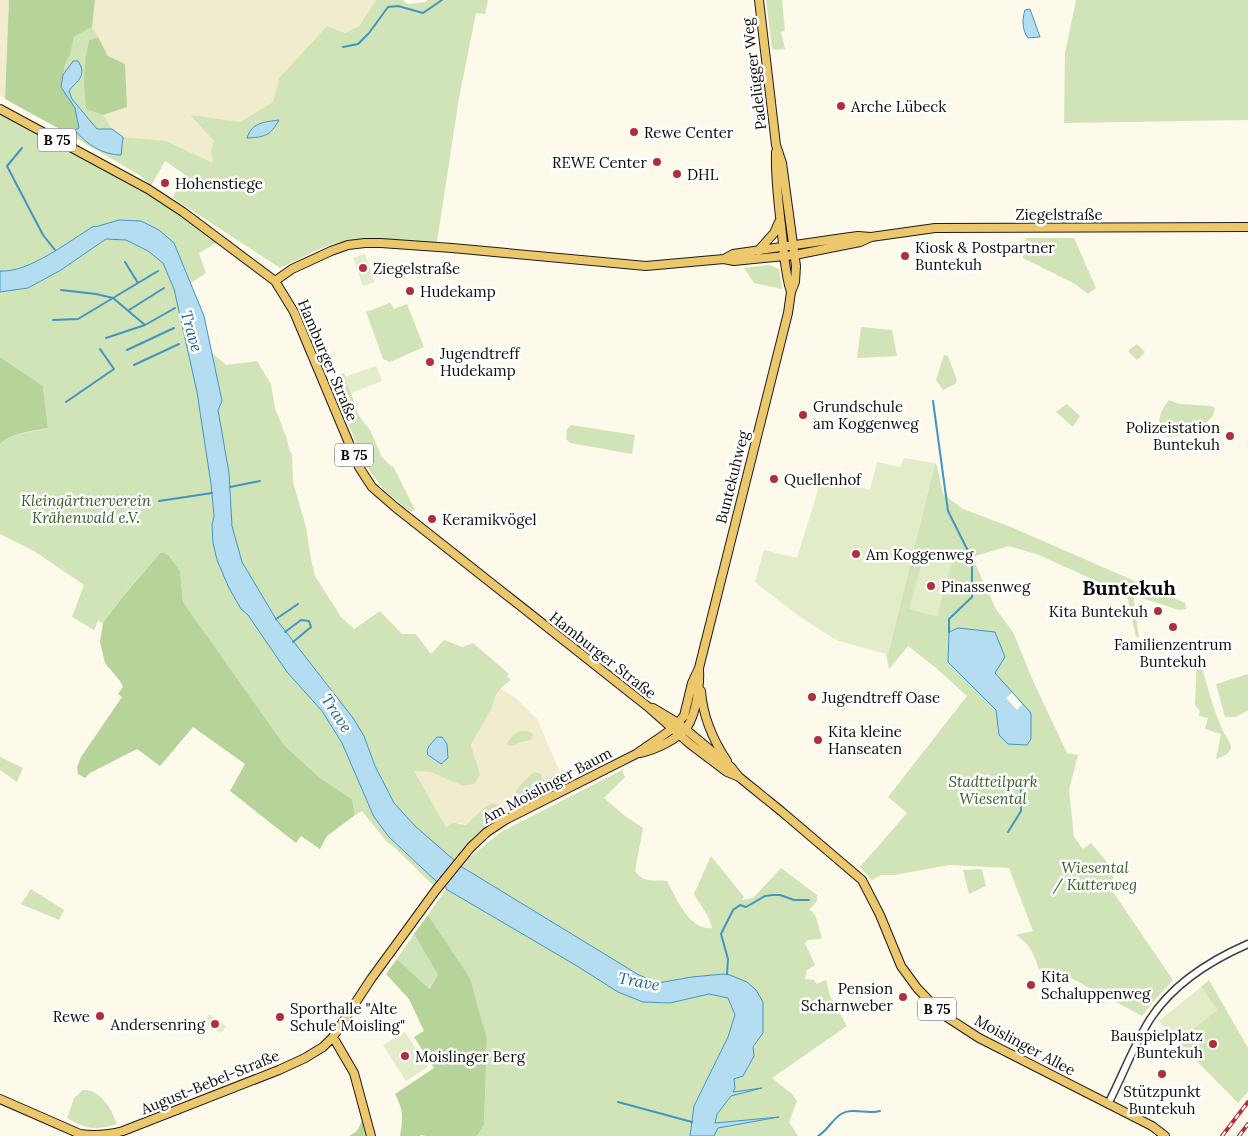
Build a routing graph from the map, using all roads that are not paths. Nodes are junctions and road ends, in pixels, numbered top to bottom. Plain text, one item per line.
1 (759, 0) edge
2 (0, 109) edge
3 (776, 145) junction
4 (780, 221) junction
5 (1248, 227) edge
6 (871, 237) junction
7 (793, 246) junction
8 (758, 251) junction
9 (784, 252) junction
10 (795, 255) junction
11 (724, 259) junction
12 (275, 281) junction
13 (791, 292) junction
14 (699, 668) junction
15 (700, 679) junction
16 (648, 706) joint
17 (675, 726) junction
18 (682, 732) junction
19 (636, 754) junction
20 (731, 767) junction
21 (739, 777) junction
22 (1248, 944) edge
23 (333, 1037) junction
24 (0, 1099) edge
25 (1108, 1104) junction
26 (90, 1136) edge
27 (371, 1136) edge
28 (1165, 1136) edge

1 - 3 main road, Padelügger Weg
2 - 12 main road, Hamburger Straße / B 75
3 - 4 main road, Padelügger Weg
3 - 7 main road, Padelügger Weg
4 - 8 main road
4 - 9 main road, Padelügger Weg
5 - 6 main road, Ziegelstraße
6 - 7 main road, Ziegelstraße
6 - 10 main road, Ziegelstraße
7 - 9 main road, Ziegelstraße
7 - 10 main road, Buntekuhweg
8 - 9 main road, Ziegelstraße
8 - 11 main road, Ziegelstraße
9 - 10 main road, Ziegelstraße
9 - 11 main road, Ziegelstraße
9 - 13 main road, Buntekuhweg
10 - 13 main road, Buntekuhweg
11 - 12 main road, Ziegelstraße
12 - 16 main road, Hamburger Straße / B 75
13 - 14 main road, Buntekuhweg
14 - 15 main road, Buntekuhweg
14 - 17 main road, Buntekuhweg
15 - 18 main road, Buntekuhweg
15 - 20 main road
16 - 17 main road, Moislinger Allee / B 75
17 - 18 main road, Moislinger Allee / B 75
17 - 19 main road, Am Moislinger Baum
18 - 19 main road, Am Moislinger Baum
18 - 20 main road, Moislinger Allee / B 75
18 - 21 main road, Moislinger Allee / B 75
19 - 23 main road, Am Moislinger Baum
20 - 21 main road, Moislinger Allee / B 75
21 - 25 main road, Moislinger Allee / B 75
22 - 25 street
23 - 26 main road, August-Bebel-Straße
23 - 27 main road
24 - 26 main road
25 - 28 main road, Moislinger Allee / B 75

